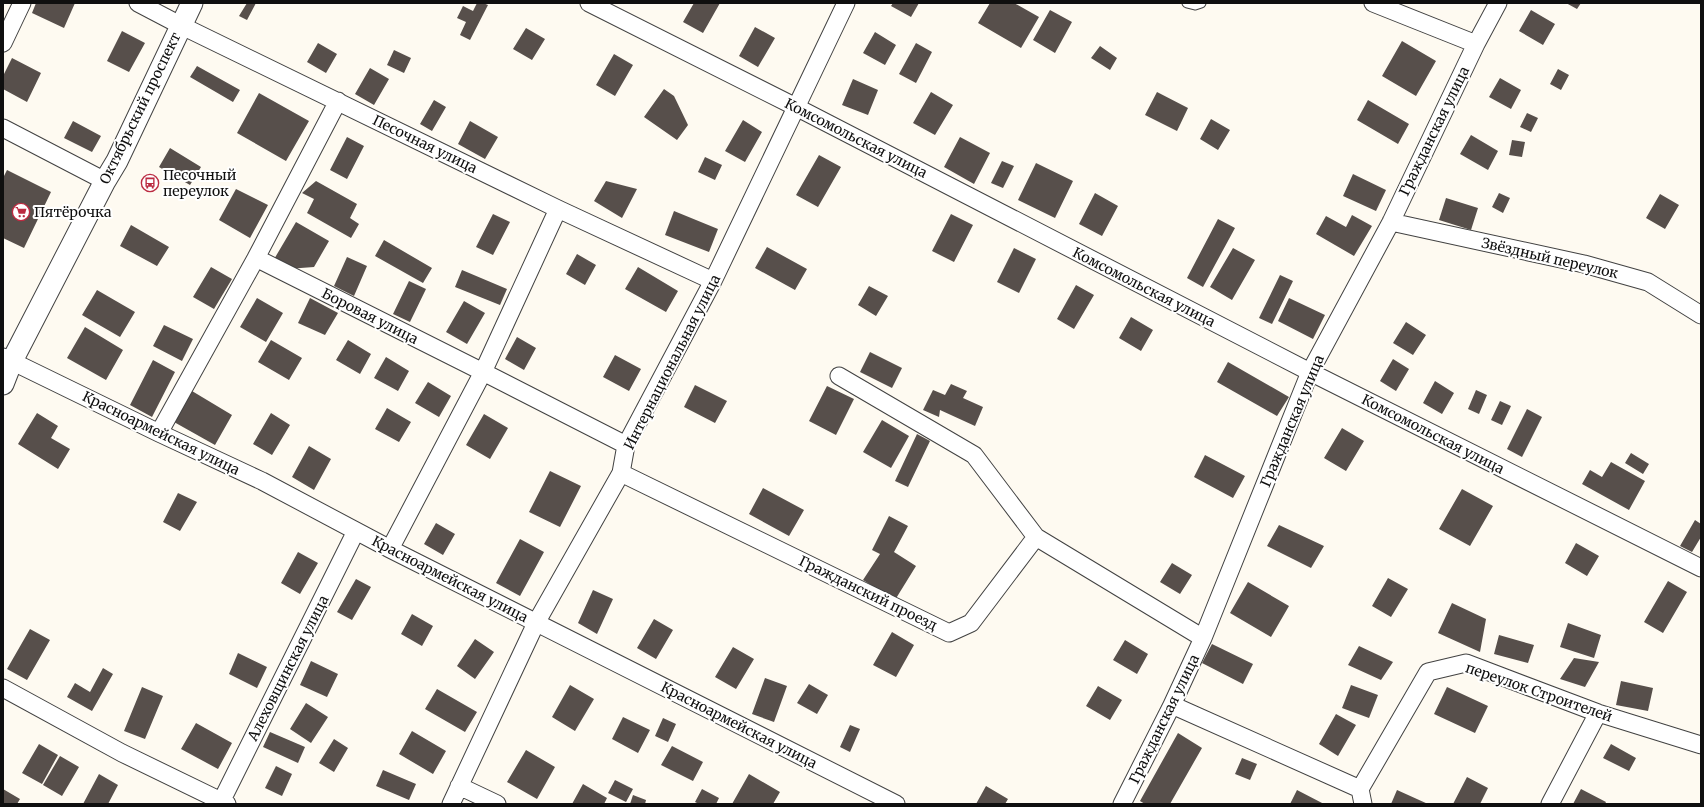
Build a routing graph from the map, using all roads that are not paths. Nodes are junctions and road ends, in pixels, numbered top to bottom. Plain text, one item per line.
1 (22, 3) edge
2 (138, 3) edge
3 (192, 3) edge
4 (589, 3) edge
5 (846, 3) edge
6 (1188, 3) edge
7 (1202, 3) edge
8 (1373, 3) edge
9 (1498, 3) edge
10 (180, 25) junction
11 (3, 43) edge
12 (1476, 44) junction
13 (338, 101) junction
14 (796, 107) junction
15 (3, 128) edge
16 (105, 181) junction
17 (558, 209) junction
18 (1391, 222) junction
19 (256, 258) junction
20 (713, 281) junction
21 (1701, 315) edge
22 (8, 359) edge
23 (483, 372) junction
24 (1310, 372) junction
25 (839, 376) dead end
26 (3, 384) edge
27 (159, 433) junction
28 (626, 445) junction
29 (621, 473) junction
30 (356, 531) junction
31 (1036, 537) junction
32 (390, 550) junction
33 (1701, 568) edge
34 (536, 623) junction
35 (1203, 638) junction
36 (3, 688) edge
37 (1172, 705) junction
38 (1598, 713) junction
39 (1701, 745) edge
40 (460, 786) junction
41 (1361, 796) edge
42 (223, 803) edge
43 (451, 804) edge
44 (497, 804) edge
45 (896, 804) edge
46 (1122, 804) edge
47 (1550, 804) edge

1 - 11 street
2 - 10 street, Песочная улица
3 - 10 street, Октябрьский проспект
4 - 14 street, Комсомольская улица
5 - 14 street, Интернациональная улица
6 - 7 lane
8 - 12 street
9 - 12 street, Гражданская улица
10 - 13 street, Песочная улица
10 - 16 street, Октябрьский проспект
12 - 18 street, Гражданская улица
13 - 17 street, Песочная улица
13 - 19 street
14 - 20 street, Интернациональная улица
14 - 24 street, Комсомольская улица
15 - 16 street
16 - 22 street, Октябрьский проспект
17 - 20 street, Песочная улица
17 - 23 street
18 - 21 street, Звёздный переулок
18 - 24 street, Гражданская улица
19 - 23 street, Боровая улица
19 - 27 street
20 - 28 street, Интернациональная улица
22 - 26 street, Октябрьский проспект
22 - 27 street, Красноармейская улица
23 - 28 street, Боровая улица
23 - 32 street
24 - 33 street, Комсомольская улица
24 - 35 street, Гражданская улица
25 - 31 street
27 - 30 street, Красноармейская улица
28 - 29 street, Интернациональная улица
29 - 31 street, Гражданский проезд
29 - 34 street, Интернациональная улица
30 - 32 street, Красноармейская улица
30 - 42 street, Алеховщинская улица
31 - 35 street
32 - 34 street, Красноармейская улица
34 - 40 street, Интернациональная улица
34 - 45 street, Красноармейская улица
35 - 37 street, Гражданская улица
36 - 42 street
37 - 41 street, переулок Строителей
37 - 46 street, Гражданская улица
38 - 39 street, переулок Строителей
38 - 41 street, переулок Строителей
38 - 47 street
40 - 43 street, Интернациональная улица
40 - 44 street

